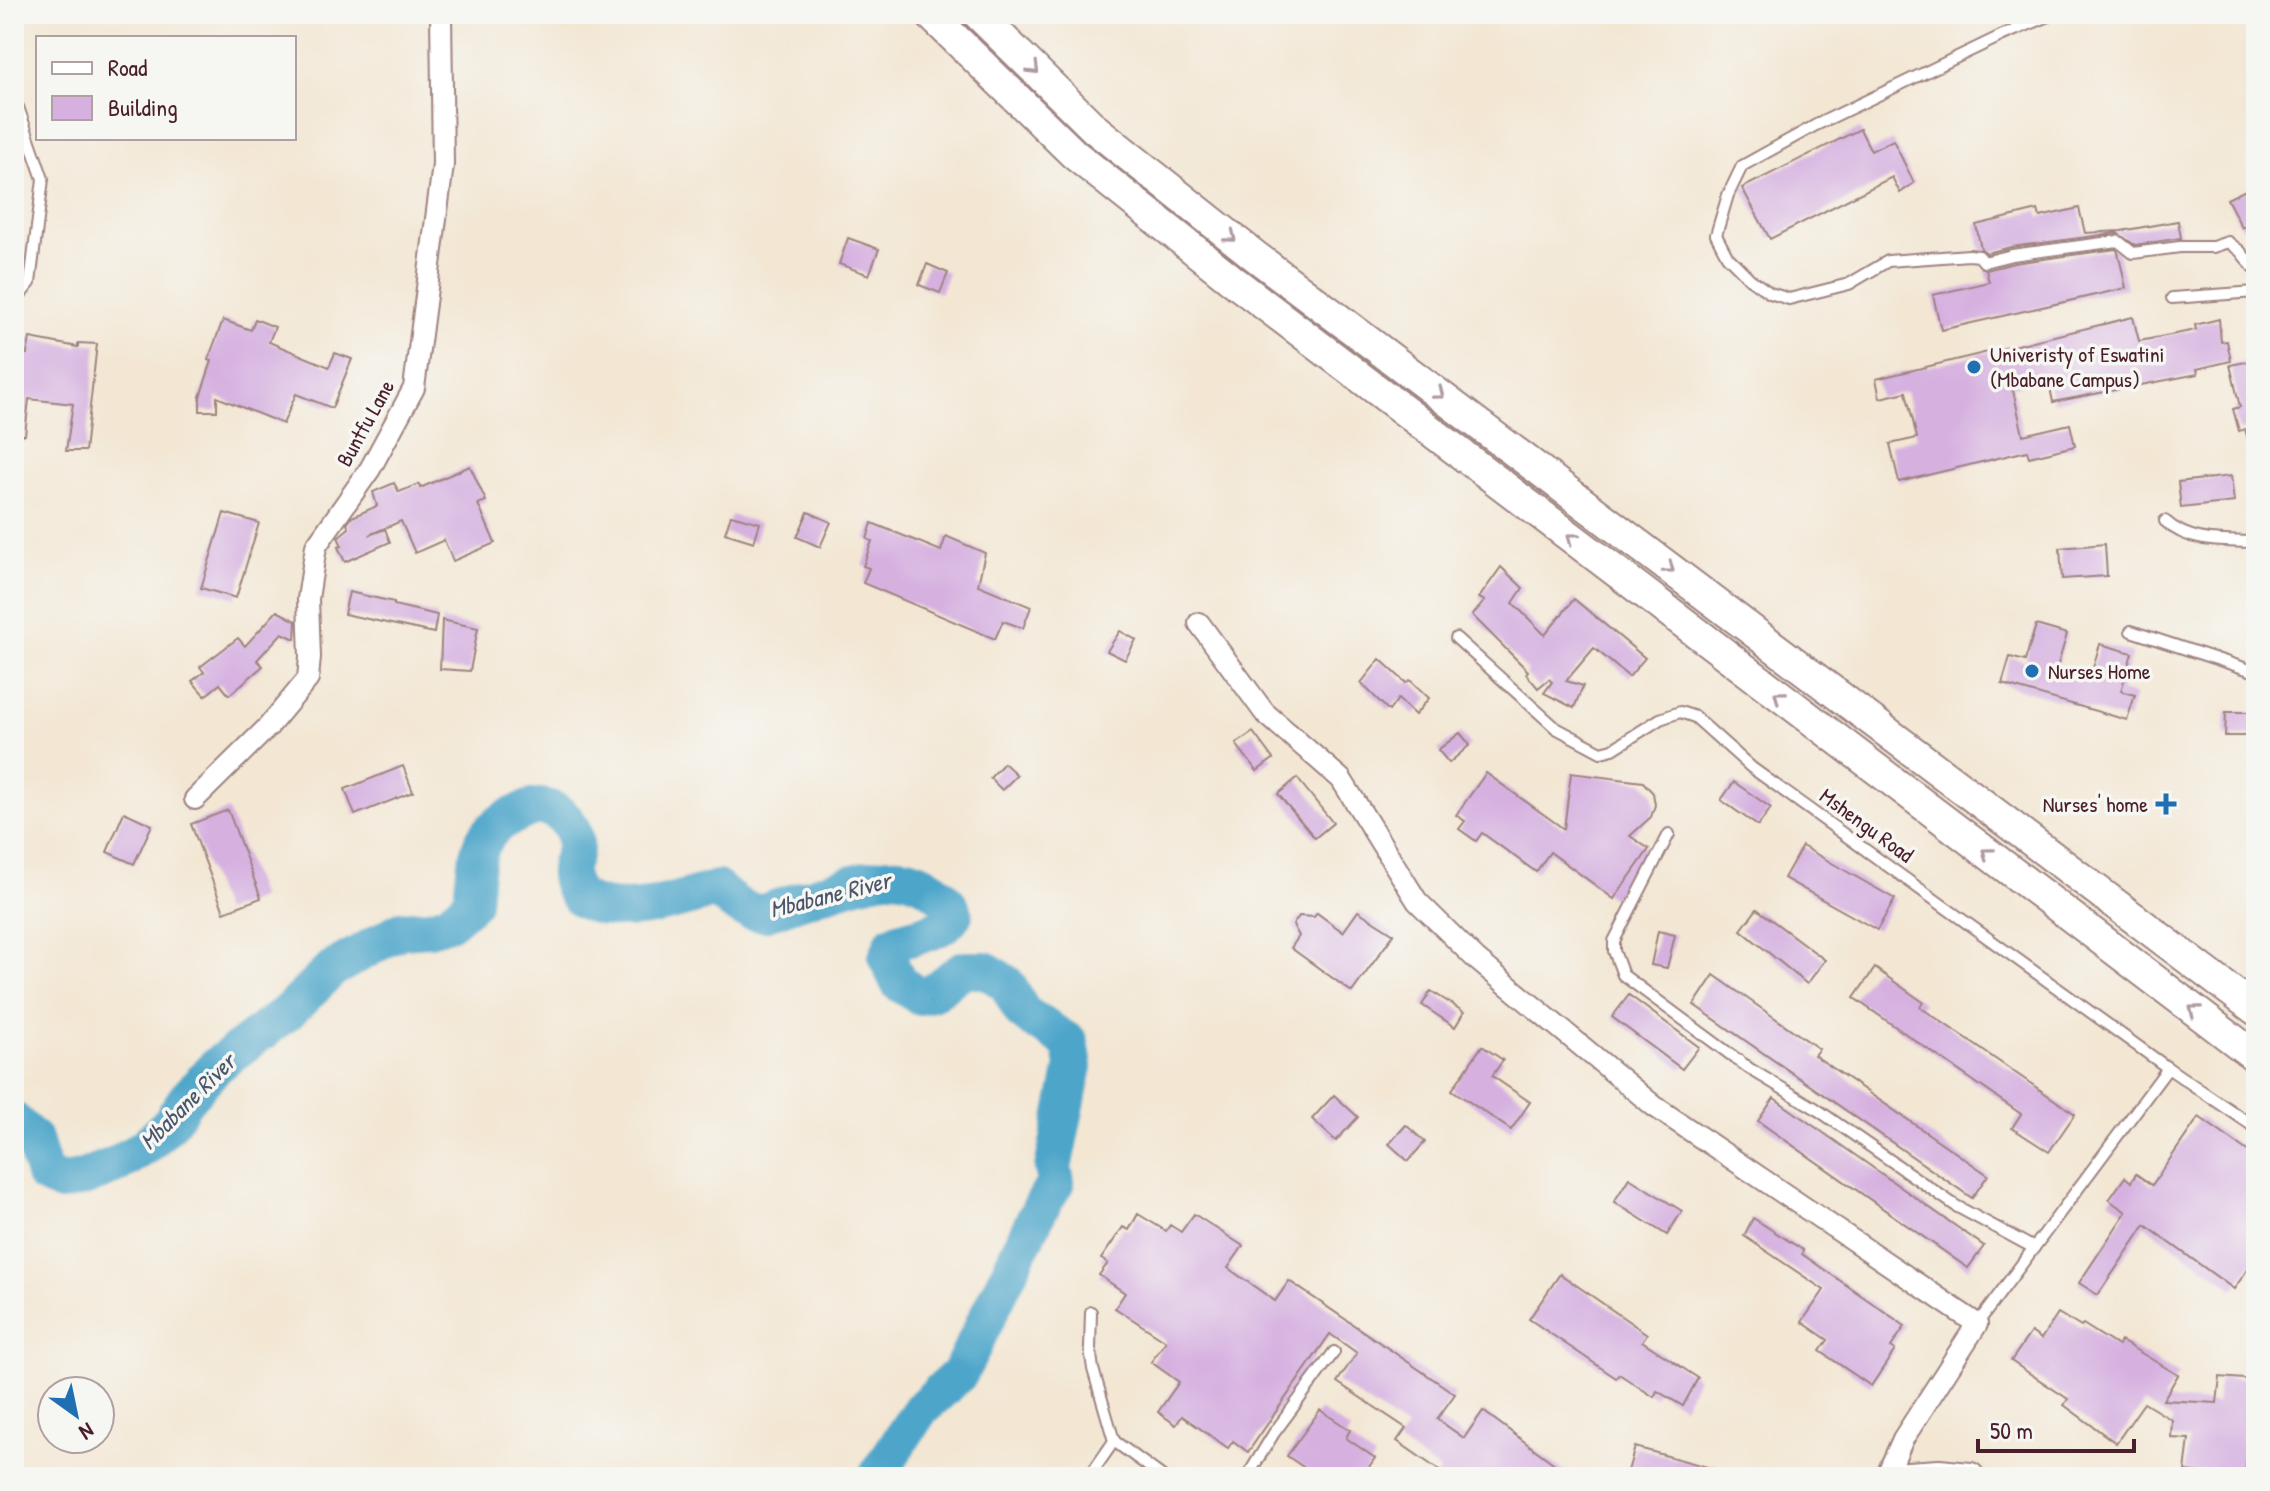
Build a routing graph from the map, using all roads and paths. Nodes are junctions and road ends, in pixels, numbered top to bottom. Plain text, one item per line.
1 (441, 14) edge
2 (930, 14) edge
3 (978, 14) edge
4 (2054, 14) edge
5 (14, 104) edge
6 (2256, 271) edge
7 (2256, 292) edge
8 (2172, 298) dead end
9 (14, 302) edge
10 (2165, 521) dead end
11 (2256, 542) edge
12 (1199, 623) dead end
13 (2131, 631) dead end
14 (1456, 638) dead end
15 (2256, 672) edge
16 (195, 799) dead end
17 (1669, 834) dead end
18 (2256, 1010) edge
19 (2256, 1057) edge
20 (2168, 1068) junction
21 (2256, 1128) edge
22 (2034, 1248) junction
23 (1091, 1312) dead end
24 (1977, 1324) junction
25 (1334, 1352) dead end
26 (1114, 1441) junction
27 (1089, 1477) edge
28 (1163, 1477) edge
29 (1247, 1477) edge
30 (1886, 1477) edge
31 (1893, 1477) edge
32 (1970, 1477) edge

1 - 16 street, Buntfu Lane
19 -> 2 main road
3 -> 18 main road
4 - 6 lane
5 - 9 lane
7 - 8 lane
10 - 11 lane
12 - 24 street
13 - 15 lane
14 - 20 lane, Mshengu Road
17 - 22 lane
20 - 21 lane, Mshengu Road
20 - 22 lane
22 - 24 lane
23 - 26 lane
24 - 30 street
25 - 29 lane
26 - 27 lane
26 - 28 lane
31 - 32 street

